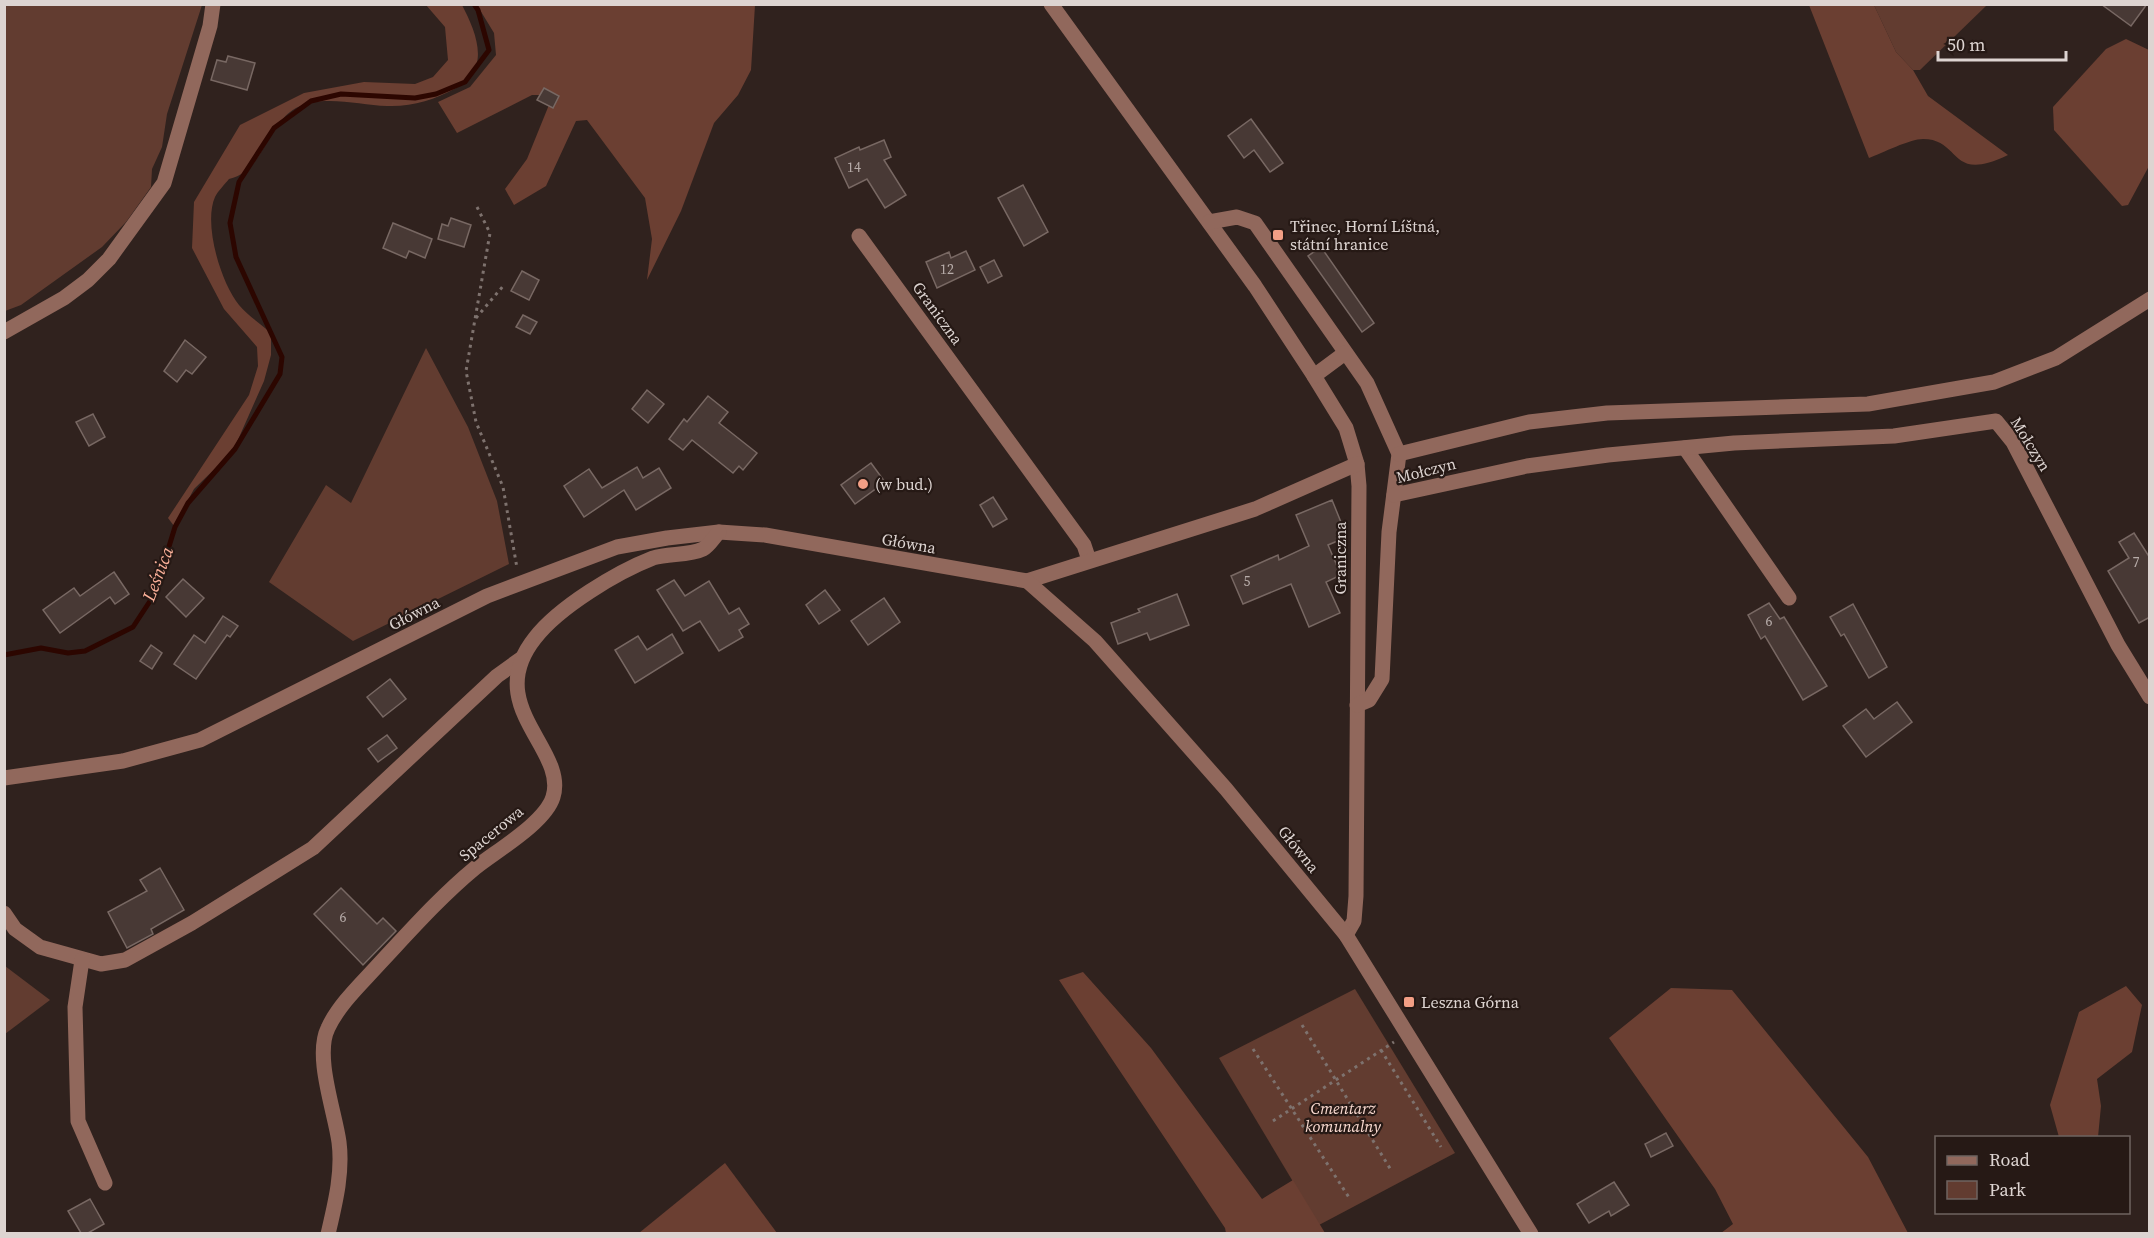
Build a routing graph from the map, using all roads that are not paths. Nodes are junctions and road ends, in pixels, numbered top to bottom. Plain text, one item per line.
1 (213, 4) edge
2 (1051, 4) edge
3 (1209, 222) junction
4 (859, 236) dead end
5 (2150, 299) edge
6 (4, 332) edge
7 (1345, 353) junction
8 (1314, 376) junction
9 (1685, 448) junction
10 (1399, 454) junction
11 (1357, 464) junction
12 (1394, 495) junction
13 (719, 532) junction
14 (1089, 560) junction
15 (1027, 581) junction
16 (1789, 598) dead end
17 (522, 658) junction
18 (2150, 697) edge
19 (1357, 705) junction
20 (4, 778) edge
21 (4, 914) edge
22 (1346, 935) junction
23 (82, 960) junction
24 (105, 1184) dead end
25 (328, 1233) edge
26 (1531, 1233) edge

1 - 6 street
2 - 3 street, Graniczna
3 - 7 street
3 - 8 street, Graniczna
4 - 14 street, Graniczna
5 - 10 street
7 - 8 street
7 - 10 street
8 - 11 street, Graniczna
9 - 12 street, Mołczyn
9 - 16 street
9 - 18 street, Mołczyn
10 - 12 street
11 - 14 street
11 - 19 street, Graniczna
12 - 19 street, Mołczyn
13 - 15 street, Główna
13 - 17 street, Spacerowa
13 - 20 street, Główna
14 - 15 street
15 - 22 street, Główna
17 - 23 street
17 - 25 street, Spacerowa
19 - 22 street, Graniczna
21 - 23 street
22 - 26 street, Główna
23 - 24 street

